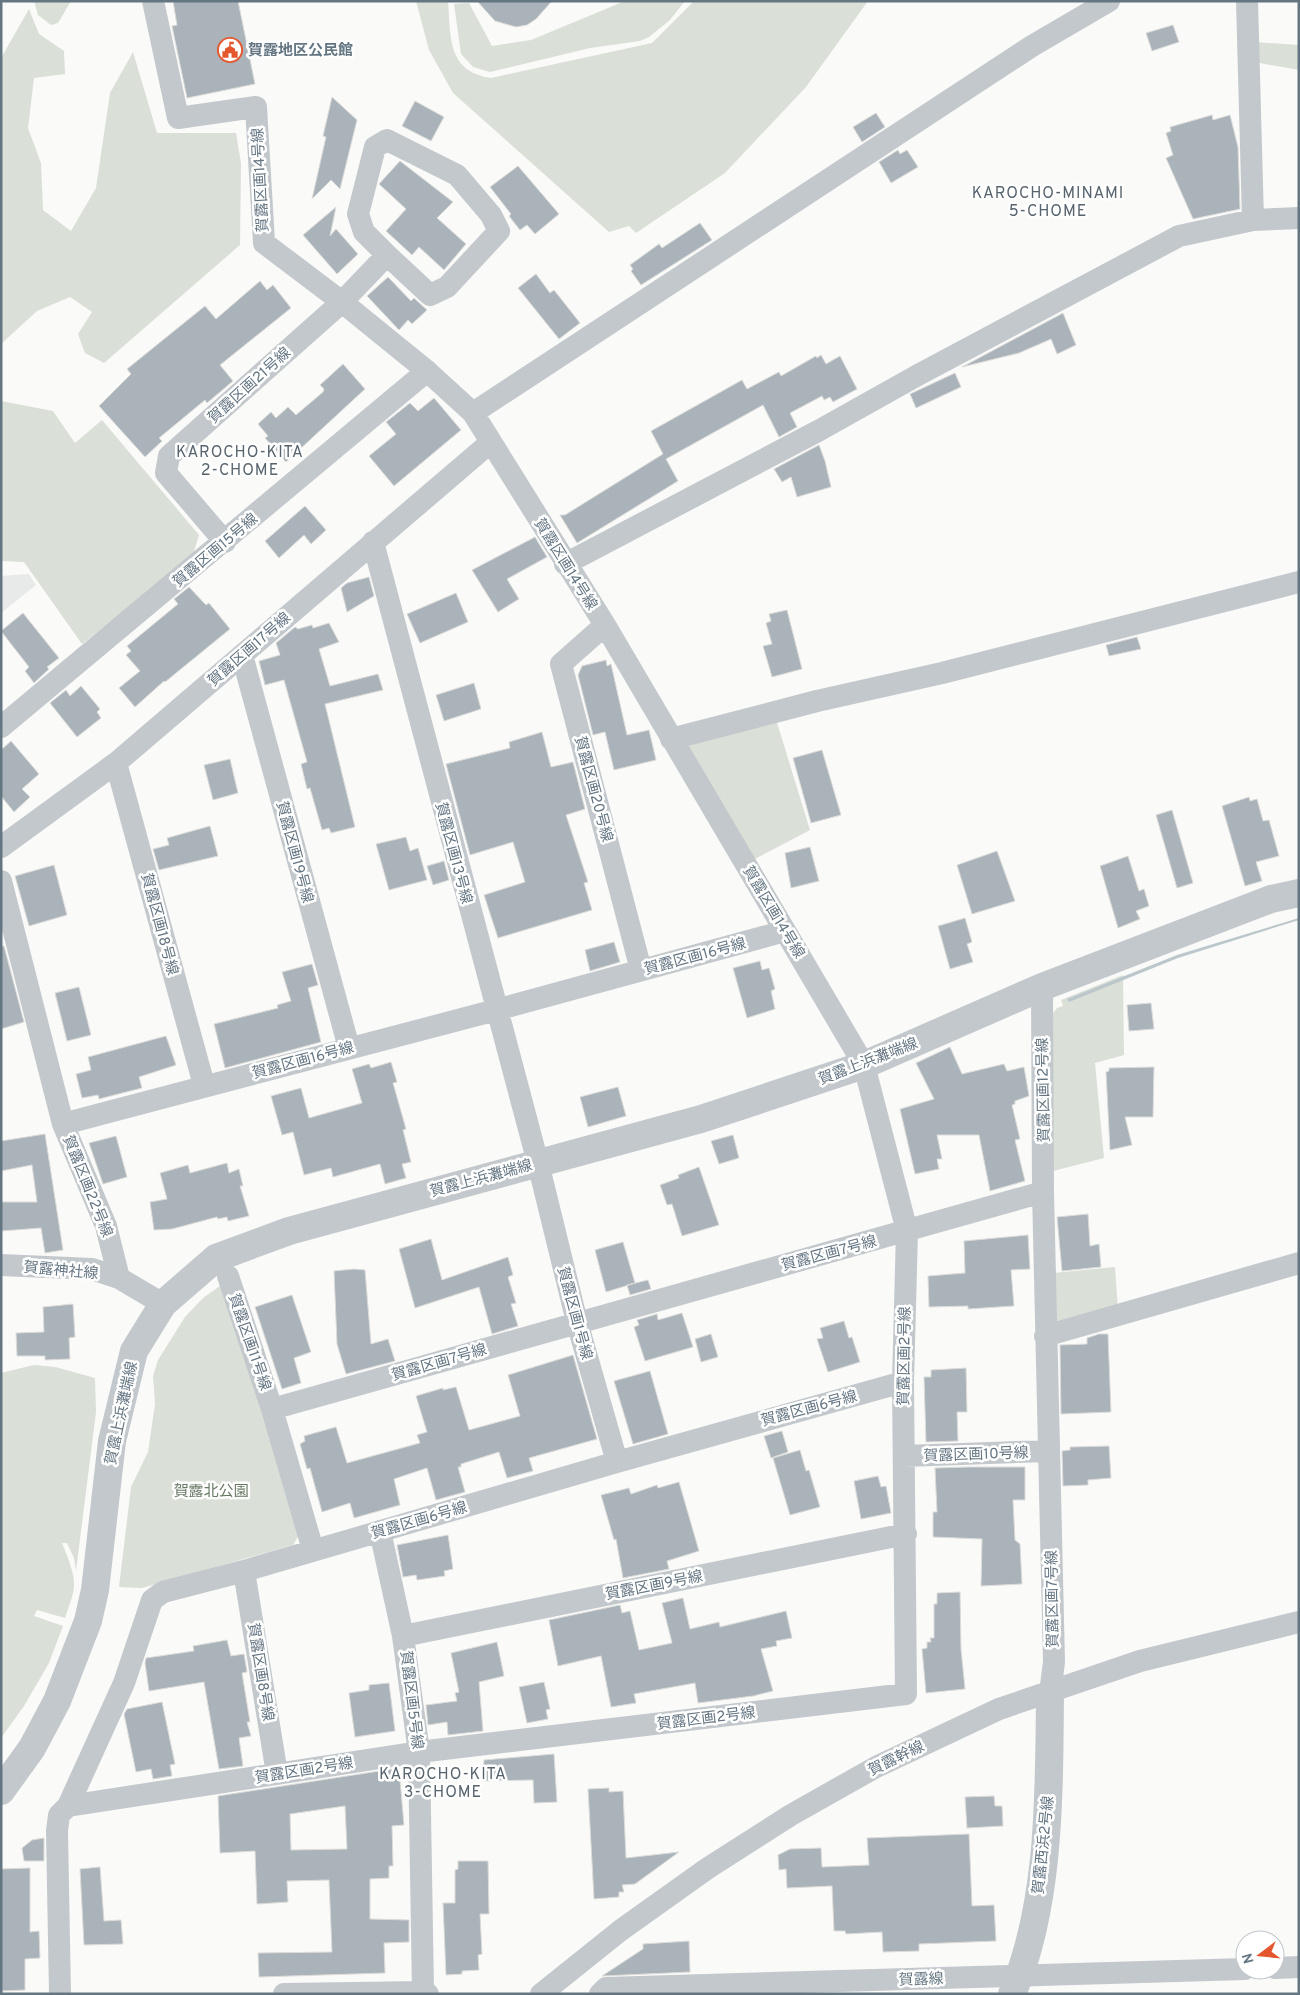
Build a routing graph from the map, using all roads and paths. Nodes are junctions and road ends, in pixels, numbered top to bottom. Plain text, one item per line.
1 (152, 1) edge
2 (1109, 1) edge
3 (1247, 1) edge
4 (1299, 218) edge
5 (1253, 220) junction
6 (387, 255) junction
7 (342, 302) junction
8 (427, 371) junction
9 (473, 413) junction
10 (491, 442) junction
11 (225, 542) junction
12 (373, 542) junction
13 (565, 564) junction
14 (1299, 582) edge
15 (605, 625) junction
16 (242, 656) junction
17 (1, 728) edge
18 (671, 739) junction
19 (116, 763) junction
20 (1, 847) edge
21 (1, 881) edge
22 (1299, 893) edge
23 (785, 931) junction
24 (641, 970) junction
25 (1042, 988) junction
26 (496, 1010) junction
27 (349, 1048) junction
28 (864, 1065) junction
29 (204, 1085) junction
30 (63, 1124) junction
31 (538, 1163) junction
32 (1043, 1192) junction
33 (907, 1231) junction
34 (1299, 1263) edge
35 (1, 1265) edge
36 (228, 1276) dead end
37 (119, 1278) junction
38 (163, 1304) junction
39 (577, 1322) junction
40 (1045, 1336) junction
41 (903, 1382) junction
42 (272, 1409) junction
43 (1048, 1451) junction
44 (904, 1456) junction
45 (617, 1462) junction
46 (380, 1531) junction
47 (906, 1534) junction
48 (313, 1550) junction
49 (244, 1571) junction
50 (1299, 1622) edge
51 (403, 1636) junction
52 (1050, 1693) junction
53 (419, 1752) junction
54 (278, 1774) junction
55 (1, 1791) edge
56 (68, 1806) junction
57 (1285, 1968) edge
58 (1299, 1968) edge
59 (1235, 1970) edge
60 (1016, 1984) edge
61 (426, 1993) edge
62 (60, 1994) edge
63 (284, 1994) edge
64 (541, 1994) edge
65 (600, 1994) edge

1 - 7 street, 賀露区画14号線
2 - 9 street
3 - 5 street
4 - 5 street
5 - 13 street
6 - 6 street
6 - 7 street
7 - 8 street, 賀露区画14号線
7 - 11 street, 賀露区画21号線
8 - 9 street, 賀露区画14号線
8 - 11 street, 賀露区画15号線
9 - 10 street, 賀露区画14号線
10 - 12 street, 賀露区画17号線
10 - 13 street, 賀露区画14号線
11 - 17 street, 賀露区画15号線
12 - 16 street, 賀露区画17号線
12 - 26 street, 賀露区画13号線
13 - 15 street, 賀露区画14号線
14 - 18 street
15 - 18 street, 賀露区画14号線
15 - 24 street, 賀露区画20号線
16 - 19 street, 賀露区画17号線
16 - 27 street, 賀露区画19号線
18 - 23 street, 賀露区画14号線
19 - 20 street, 賀露区画17号線
19 - 29 street, 賀露区画18号線
21 - 30 street
22 - 25 street, 賀露上浜灘端線
23 - 24 street, 賀露区画16号線
23 - 28 street, 賀露区画14号線
24 - 26 street, 賀露区画16号線
25 - 28 street, 賀露上浜灘端線
25 - 32 street, 賀露区画12号線
26 - 27 street, 賀露区画16号線
26 - 31 street, 賀露区画13号線
27 - 29 street, 賀露区画16号線
28 - 31 street, 賀露上浜灘端線
28 - 33 street, 賀露区画2号線
29 - 30 street, 賀露区画16号線
30 - 37 street, 賀露区画22号線
31 - 38 street, 賀露上浜灘端線
31 - 39 street, 賀露区画1号線
32 - 33 street, 賀露区画7号線
32 - 40 street, 賀露区画7号線
33 - 39 street, 賀露区画7号線
33 - 41 street, 賀露区画2号線
34 - 40 street
35 - 37 street, 賀露神社線
36 - 42 street, 賀露区画11号線
37 - 38 street, 賀露神社線
38 - 55 street, 賀露上浜灘端線
39 - 42 street, 賀露区画7号線
39 - 45 street, 賀露区画1号線
40 - 43 street, 賀露区画7号線
41 - 44 street, 賀露区画2号線
41 - 45 street, 賀露区画6号線
42 - 48 street
43 - 44 street, 賀露区画10号線
43 - 52 street, 賀露区画7号線
44 - 47 street, 賀露区画2号線
45 - 46 street, 賀露区画6号線
46 - 48 street, 賀露区画6号線
46 - 51 street, 賀露区画5号線
47 - 51 street, 賀露区画9号線
47 - 53 street, 賀露区画2号線
48 - 49 street, 賀露区画6号線
49 - 54 street, 賀露区画8号線
49 - 56 street, 賀露区画6号線
50 - 52 street, 賀露幹線
51 - 53 street, 賀露区画5号線
52 - 60 street, 賀露西浜2号線
52 - 64 street, 賀露幹線
53 - 54 street, 賀露区画2号線
53 - 61 street, 賀露区画5号線
54 - 56 street, 賀露区画2号線
56 - 62 street
57 - 58 street
59 - 60 street, 賀露線
60 - 65 street, 賀露線
61 - 63 street

